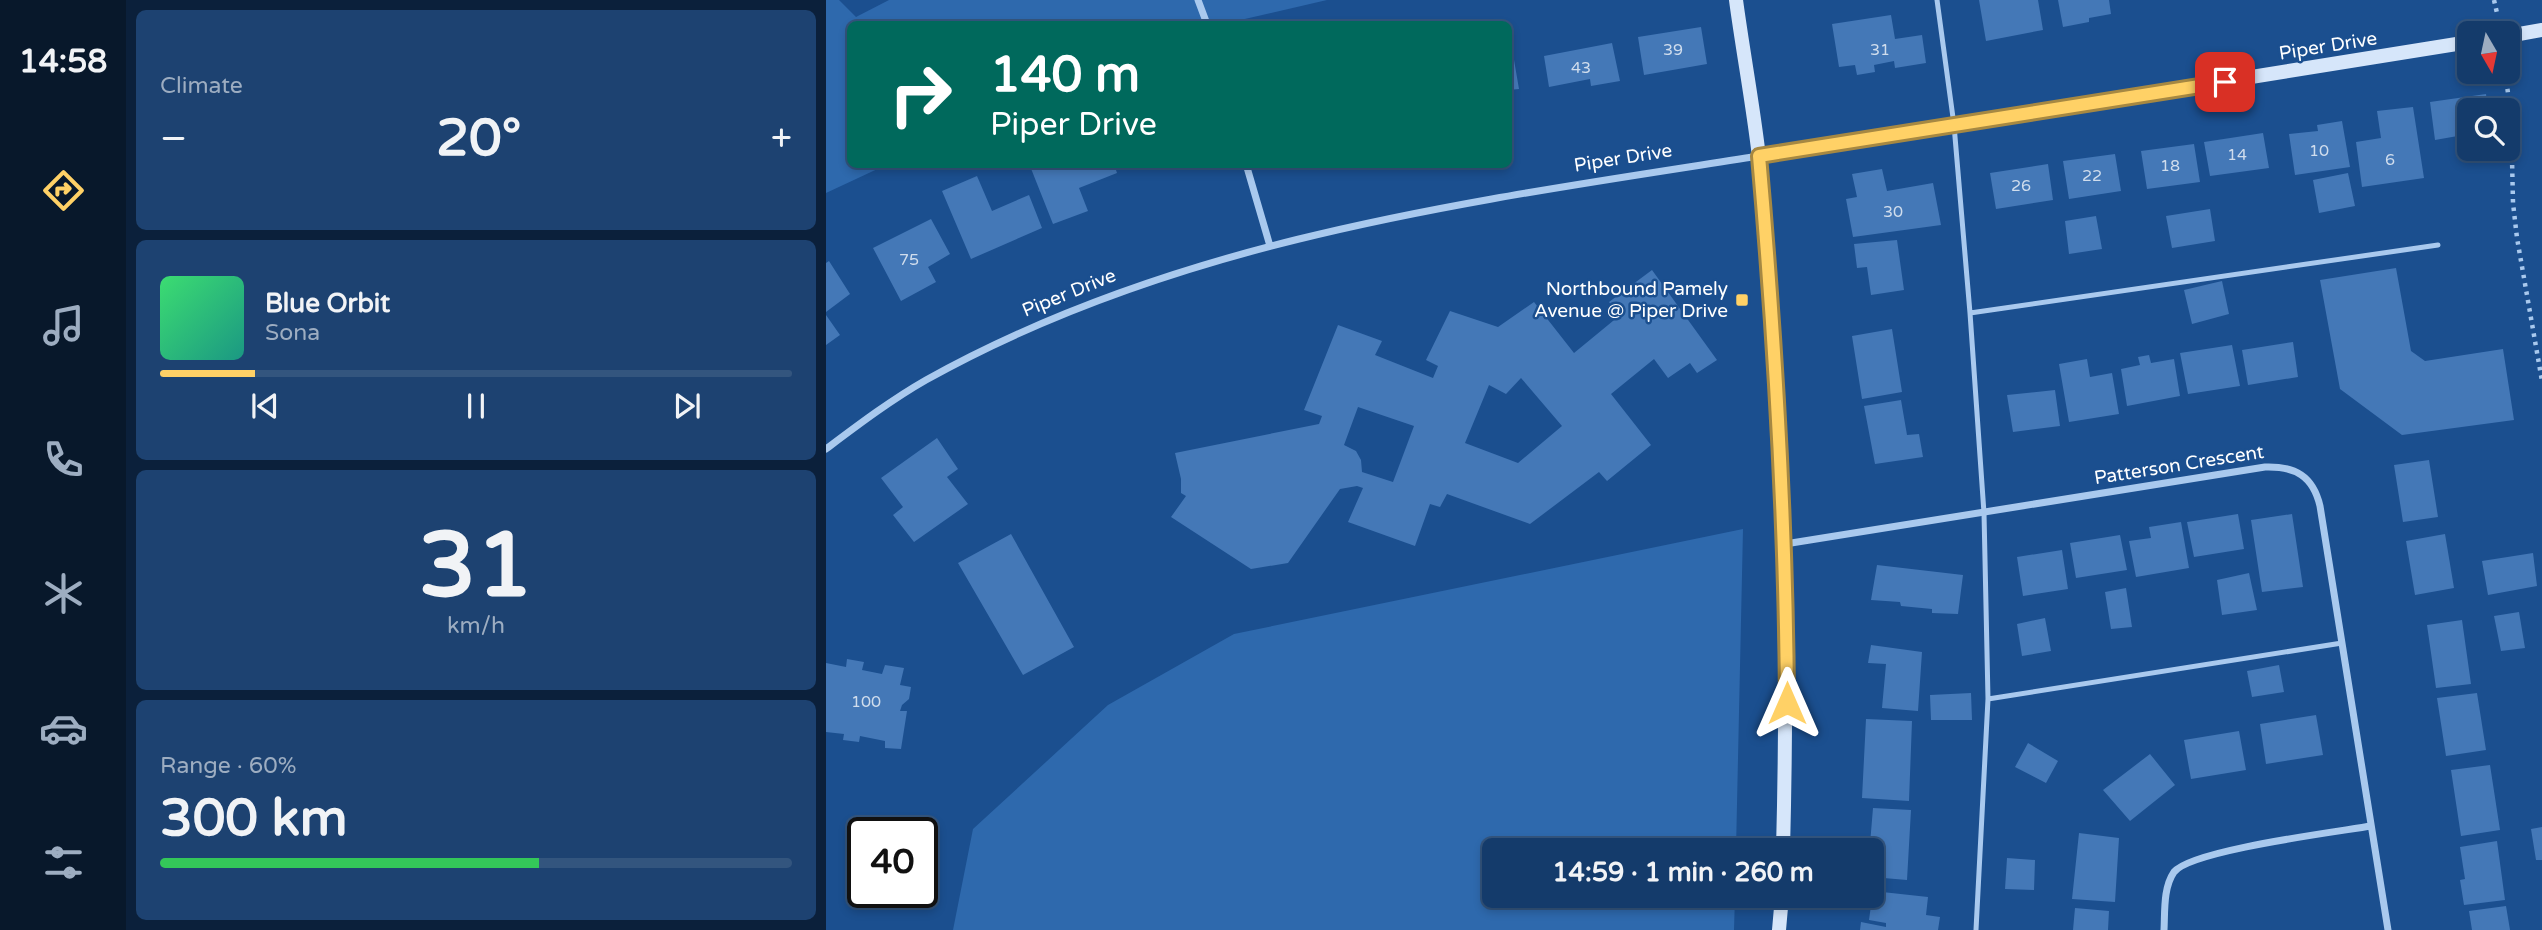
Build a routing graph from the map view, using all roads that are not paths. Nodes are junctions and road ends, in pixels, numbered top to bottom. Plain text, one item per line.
1 (1198, 0) edge
2 (1736, 0) edge
3 (1937, 0) edge
4 (1205, 21) edge
5 (2542, 30) edge
6 (2520, 34) edge
7 (2457, 44) edge
8 (1954, 125) junction
9 (1759, 156) junction
10 (1248, 168) edge
11 (2438, 245) dead end
12 (1270, 246) junction
13 (1970, 313) junction
14 (826, 449) edge
15 (1984, 513) junction
16 (1785, 544) junction
17 (2342, 643) junction
18 (1989, 699) junction
19 (2371, 826) junction
20 (1783, 838) edge
21 (1781, 908) edge
22 (1779, 930) edge
23 (1976, 930) edge
24 (2164, 930) edge
25 (2388, 930) edge

1 - 4 street
2 - 9 street
3 - 8 lane
5 - 6 street
7 - 8 street, Piper Drive
8 - 9 street, Piper Drive
8 - 13 lane
9 - 12 street, Piper Drive
9 - 16 street
10 - 12 street
11 - 13 lane
12 - 14 street, Piper Drive
13 - 15 lane
15 - 16 street, Patterson Crescent
15 - 17 street, Patterson Crescent
15 - 18 lane
16 - 20 street
17 - 18 lane
17 - 19 street, Patterson Crescent
18 - 23 lane
19 - 24 street
19 - 25 street, Patterson Crescent
21 - 22 street

